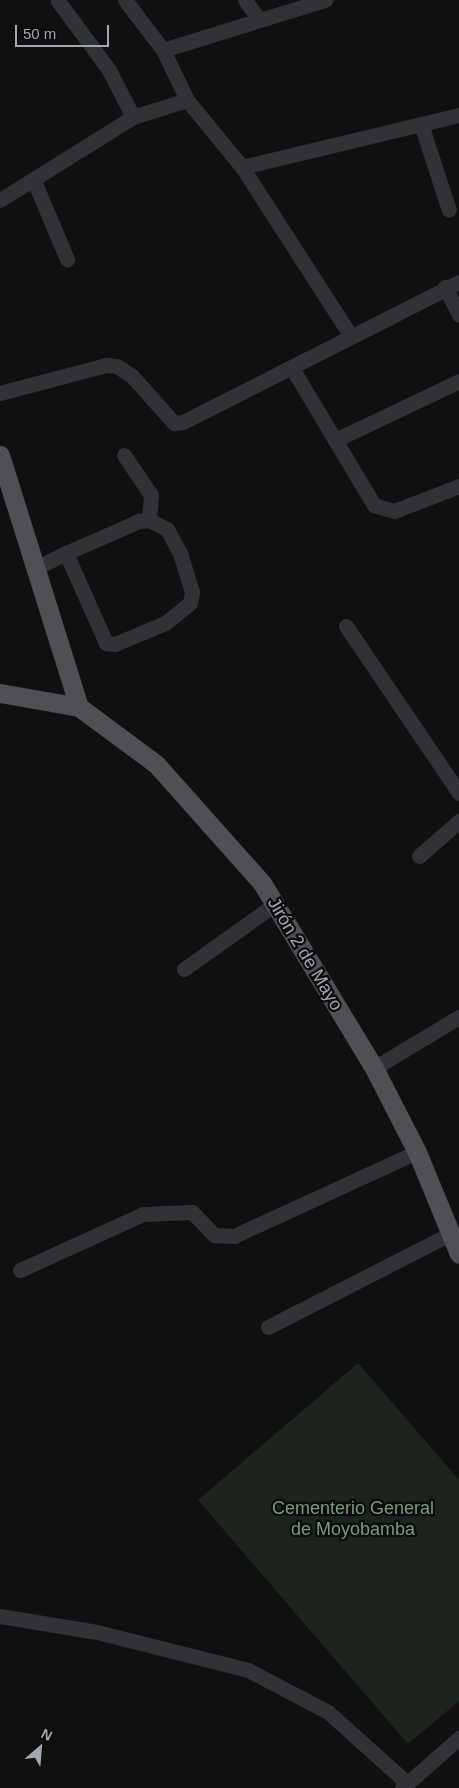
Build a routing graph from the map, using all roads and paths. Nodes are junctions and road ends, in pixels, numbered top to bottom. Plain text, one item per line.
1 (125, 0) edge
2 (244, 0) edge
3 (325, 0) edge
4 (58, 2) dead end
5 (258, 18) junction
6 (163, 50) junction
7 (187, 100) junction
8 (459, 115) edge
9 (133, 117) junction
10 (421, 124) junction
11 (242, 166) junction
12 (34, 180) junction
13 (0, 200) edge
14 (448, 210) dead end
15 (67, 258) dead end
16 (452, 284) edge
17 (459, 315) edge
18 (351, 336) junction
19 (292, 368) junction
20 (459, 381) edge
21 (0, 394) edge
22 (335, 440) junction
23 (0, 455) edge
24 (124, 455) dead end
25 (459, 486) edge
26 (149, 520) junction
27 (66, 553) junction
28 (36, 568) junction
29 (346, 626) dead end
30 (0, 693) edge
31 (79, 707) junction
32 (459, 793) edge
33 (459, 821) edge
34 (419, 856) dead end
35 (275, 904) junction
36 (184, 969) dead end
37 (459, 1017) edge
38 (374, 1068) junction
39 (417, 1152) junction
40 (450, 1234) junction
41 (459, 1254) edge
42 (20, 1270) dead end
43 (268, 1327) dead end
44 (0, 1616) edge
45 (458, 1742) edge
46 (404, 1785) edge

1 - 6 street
2 - 5 street
3 - 5 street
4 - 9 street
5 - 6 street
6 - 7 street
7 - 9 street
7 - 11 street
8 - 10 street
9 - 12 street
10 - 11 street
10 - 14 street
11 - 18 street
12 - 13 street
12 - 15 street
16 - 17 street
16 - 18 street
18 - 19 street
19 - 21 street
19 - 22 street
20 - 22 street
22 - 25 street
23 - 28 main road
24 - 26 street
26 - 27 street
26 - 27 street
27 - 28 street
28 - 31 main road
29 - 32 street
30 - 31 main road
31 - 35 main road, Jirón 2 de Mayo
33 - 34 street
35 - 36 street
35 - 38 main road, Jirón 2 de Mayo
37 - 38 street
38 - 39 main road, Jirón 2 de Mayo
39 - 40 main road, Jirón 2 de Mayo
39 - 42 street
40 - 41 main road, Jirón 2 de Mayo
40 - 43 street
44 - 46 street
45 - 46 street

